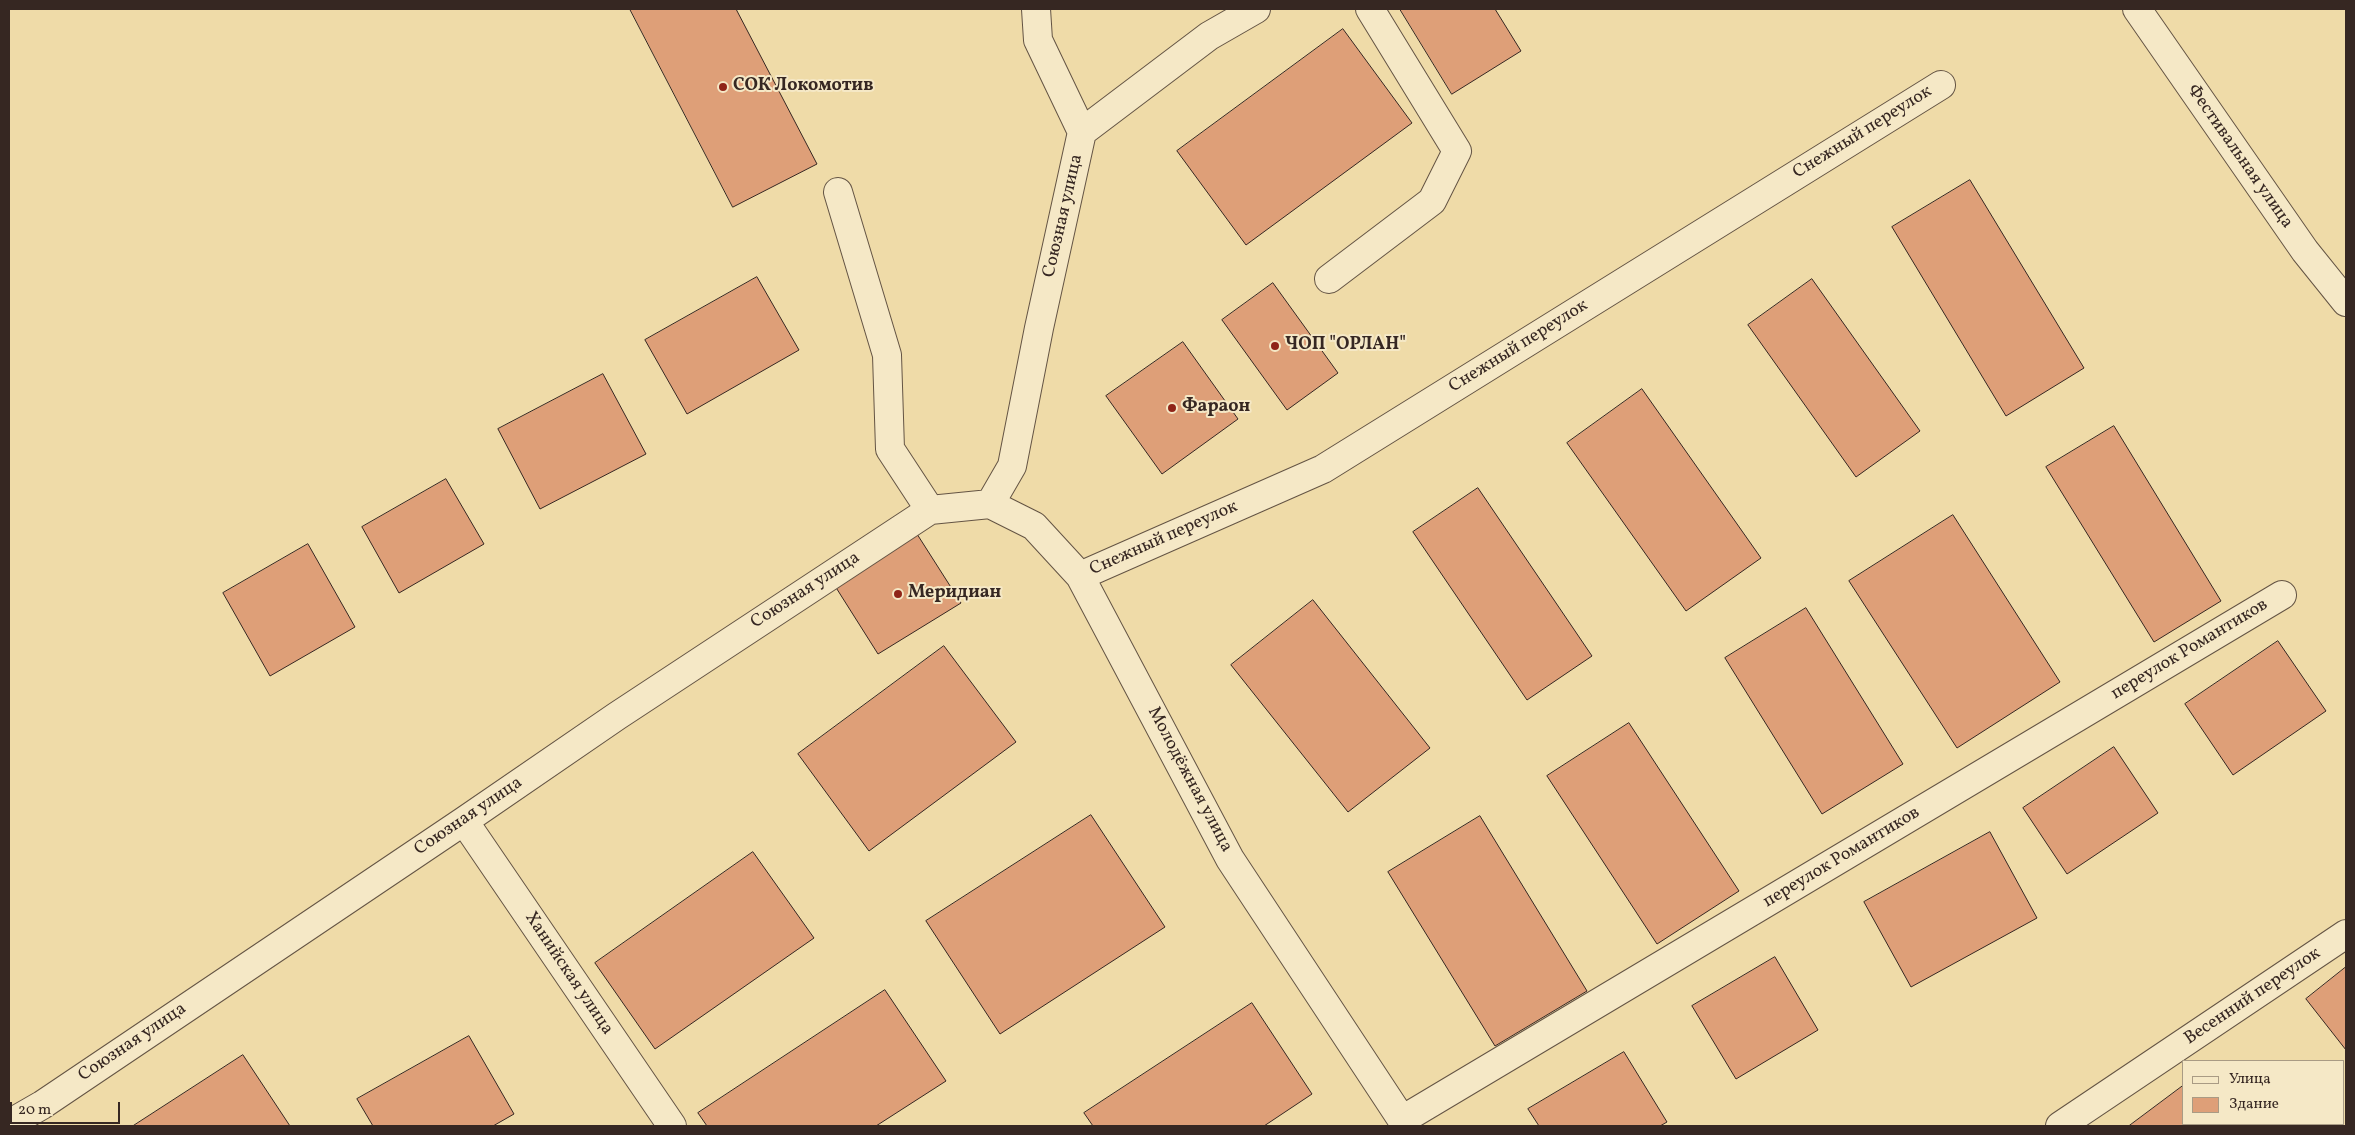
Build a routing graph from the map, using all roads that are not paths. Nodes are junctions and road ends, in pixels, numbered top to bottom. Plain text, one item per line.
1 (1036, 9) edge
2 (1256, 9) edge
3 (1370, 9) edge
4 (2137, 9) edge
5 (1941, 85) dead end
6 (1082, 132) junction
7 (838, 192) dead end
8 (1329, 279) dead end
9 (2346, 302) edge
10 (990, 504) junction
11 (930, 510) junction
12 (1080, 576) junction
13 (2282, 595) dead end
14 (464, 821) junction
15 (2346, 934) edge
16 (1404, 1123) edge
17 (9, 1124) edge
18 (672, 1126) edge
19 (2060, 1126) edge

1 - 6 street
2 - 6 street, Союзная улица
3 - 8 street
4 - 9 street, Фестивальная улица
5 - 12 street, Снежный переулок
6 - 10 street, Союзная улица
7 - 11 street
10 - 11 street
10 - 12 street, Молодёжная улица
11 - 14 street, Союзная улица
12 - 16 street, Молодёжная улица
13 - 16 street, переулок Романтиков
14 - 17 street, Союзная улица
14 - 18 street, Ханийская улица
15 - 19 street, Весенний переулок

